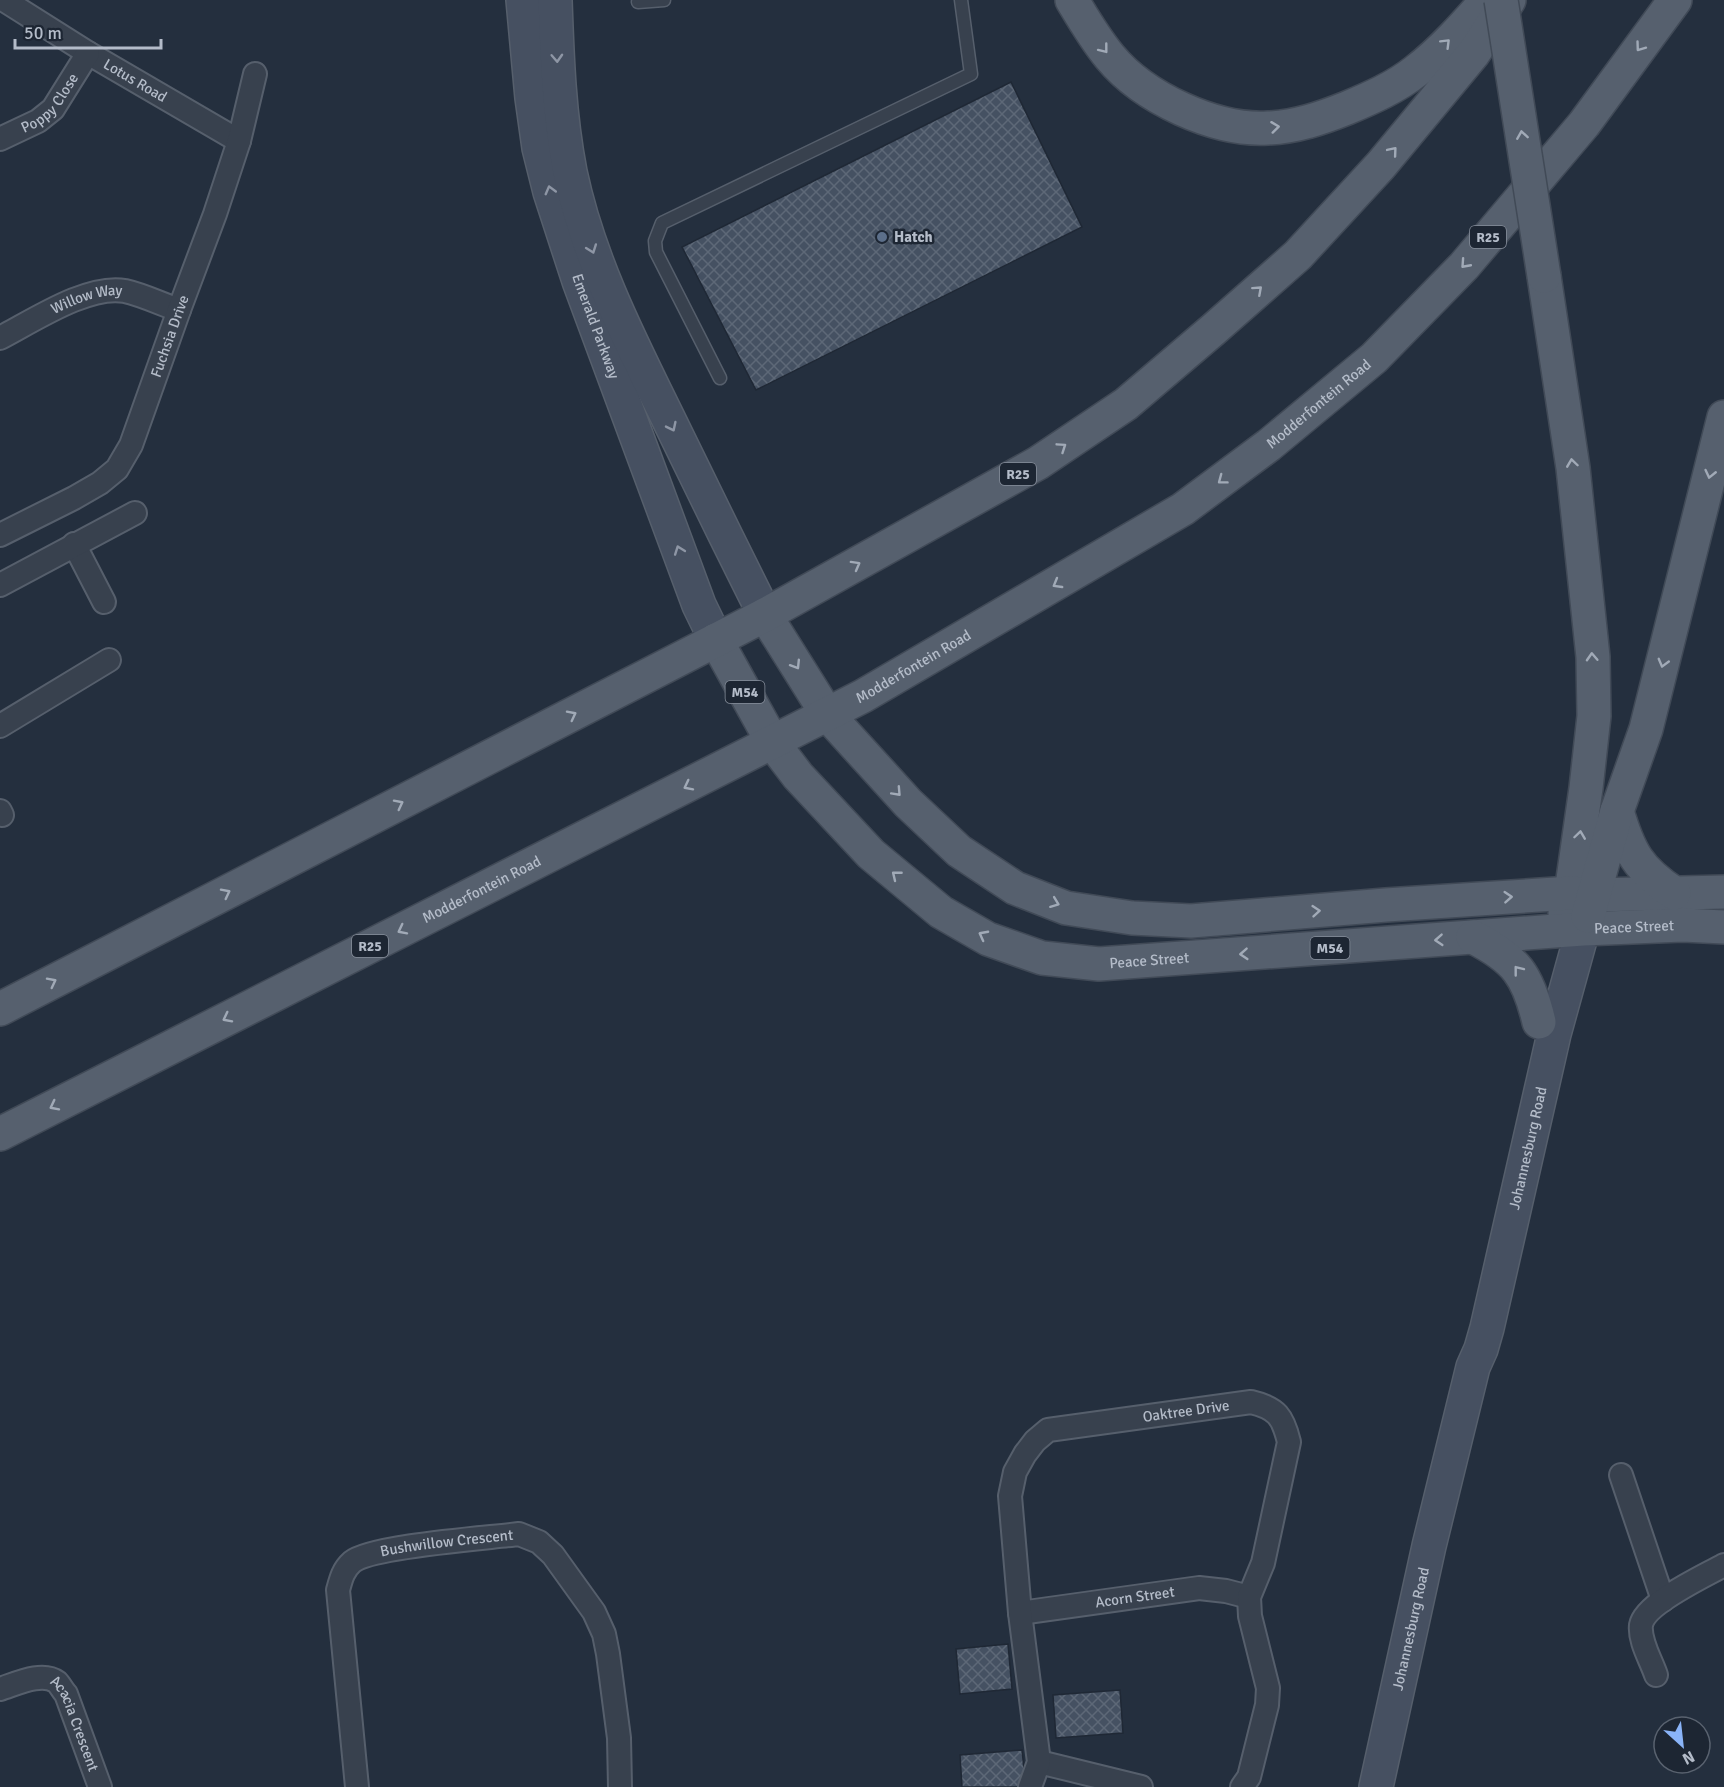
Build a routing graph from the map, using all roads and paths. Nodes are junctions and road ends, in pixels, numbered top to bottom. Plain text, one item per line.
1 (4, 0) edge
2 (523, 0) edge
3 (555, 0) edge
4 (664, 0) edge
5 (961, 0) edge
6 (1072, 0) edge
7 (1487, 0) edge
8 (1501, 0) edge
9 (1509, 0) edge
10 (1675, 0) edge
11 (638, 2) dead end
12 (88, 53) junction
13 (255, 74) dead end
14 (0, 139) edge
15 (238, 141) junction
16 (179, 309) junction
17 (0, 338) edge
18 (720, 378) dead end
19 (1724, 417) edge
20 (135, 513) dead end
21 (0, 535) edge
22 (74, 544) junction
23 (0, 585) edge
24 (104, 602) dead end
25 (765, 615) junction
26 (716, 640) junction
27 (109, 660) dead end
28 (827, 714) junction
29 (0, 726) edge
30 (773, 743) junction
31 (1617, 811) junction
32 (1724, 892) edge
33 (1674, 893) junction
34 (1583, 894) junction
35 (1724, 927) edge
36 (1572, 930) junction
37 (1473, 937) junction
38 (0, 1009) edge
39 (1539, 1022) junction
40 (0, 1134) edge
41 (1473, 1367) junction
42 (1621, 1475) dead end
43 (1724, 1565) edge
44 (1250, 1597) junction
45 (1663, 1600) junction
46 (1020, 1612) junction
47 (1656, 1675) dead end
48 (0, 1689) edge
49 (1040, 1762) junction
50 (100, 1787) edge
51 (357, 1787) edge
52 (620, 1787) edge
53 (1030, 1787) edge
54 (1141, 1787) edge
55 (1242, 1787) edge
56 (1376, 1787) edge

1 - 12 street, Lotus Road
26 -> 2 street, Emerald Parkway
3 -> 25 street, Emerald Parkway
4 - 11 lane
5 - 18 lane
6 -> 7 main road
34 -> 8 main road, bridge
25 -> 9 main road, R25
10 -> 28 main road, Modderfontein Road / R25
12 - 14 street, Poppy Close
12 - 15 street, Lotus Road
13 - 15 street, Fuchsia Drive
15 - 16 street, Fuchsia Drive
16 - 17 street, Willow Way
16 - 21 street, Fuchsia Drive
19 -> 31 main road
20 - 22 street
22 - 23 street
22 - 24 street
25 - 26 main road, R25
25 -> 28 main road
26 - 30 main road, Peace Street / M54
38 -> 26 main road, R25
27 - 29 street
28 - 30 main road, Modderfontein Road / R25
28 -> 34 main road
37 -> 30 main road, Peace Street / M54
30 -> 40 main road, Modderfontein Road / R25
31 - 33 main road
31 - 34 main road
32 - 33 main road
33 - 34 main road
34 - 36 main road
35 - 36 main road, Peace Street / M54
36 - 37 main road, Peace Street / M54
36 - 39 street, Johannesburg Road
36 - 41 street, Johannesburg Road
39 -> 37 main road
39 - 41 street, Johannesburg Road
41 - 56 street, Johannesburg Road
42 - 45 street
43 - 45 street
44 - 46 street, Acorn Street
44 - 46 street, Oaktree Drive
44 - 55 street, Oaktree Drive
45 - 47 street
46 - 49 street, Oaktree Drive
48 - 50 street, Acacia Crescent
49 - 53 street, Oaktree Drive
49 - 54 street
51 - 52 street, Bushwillow Crescent

